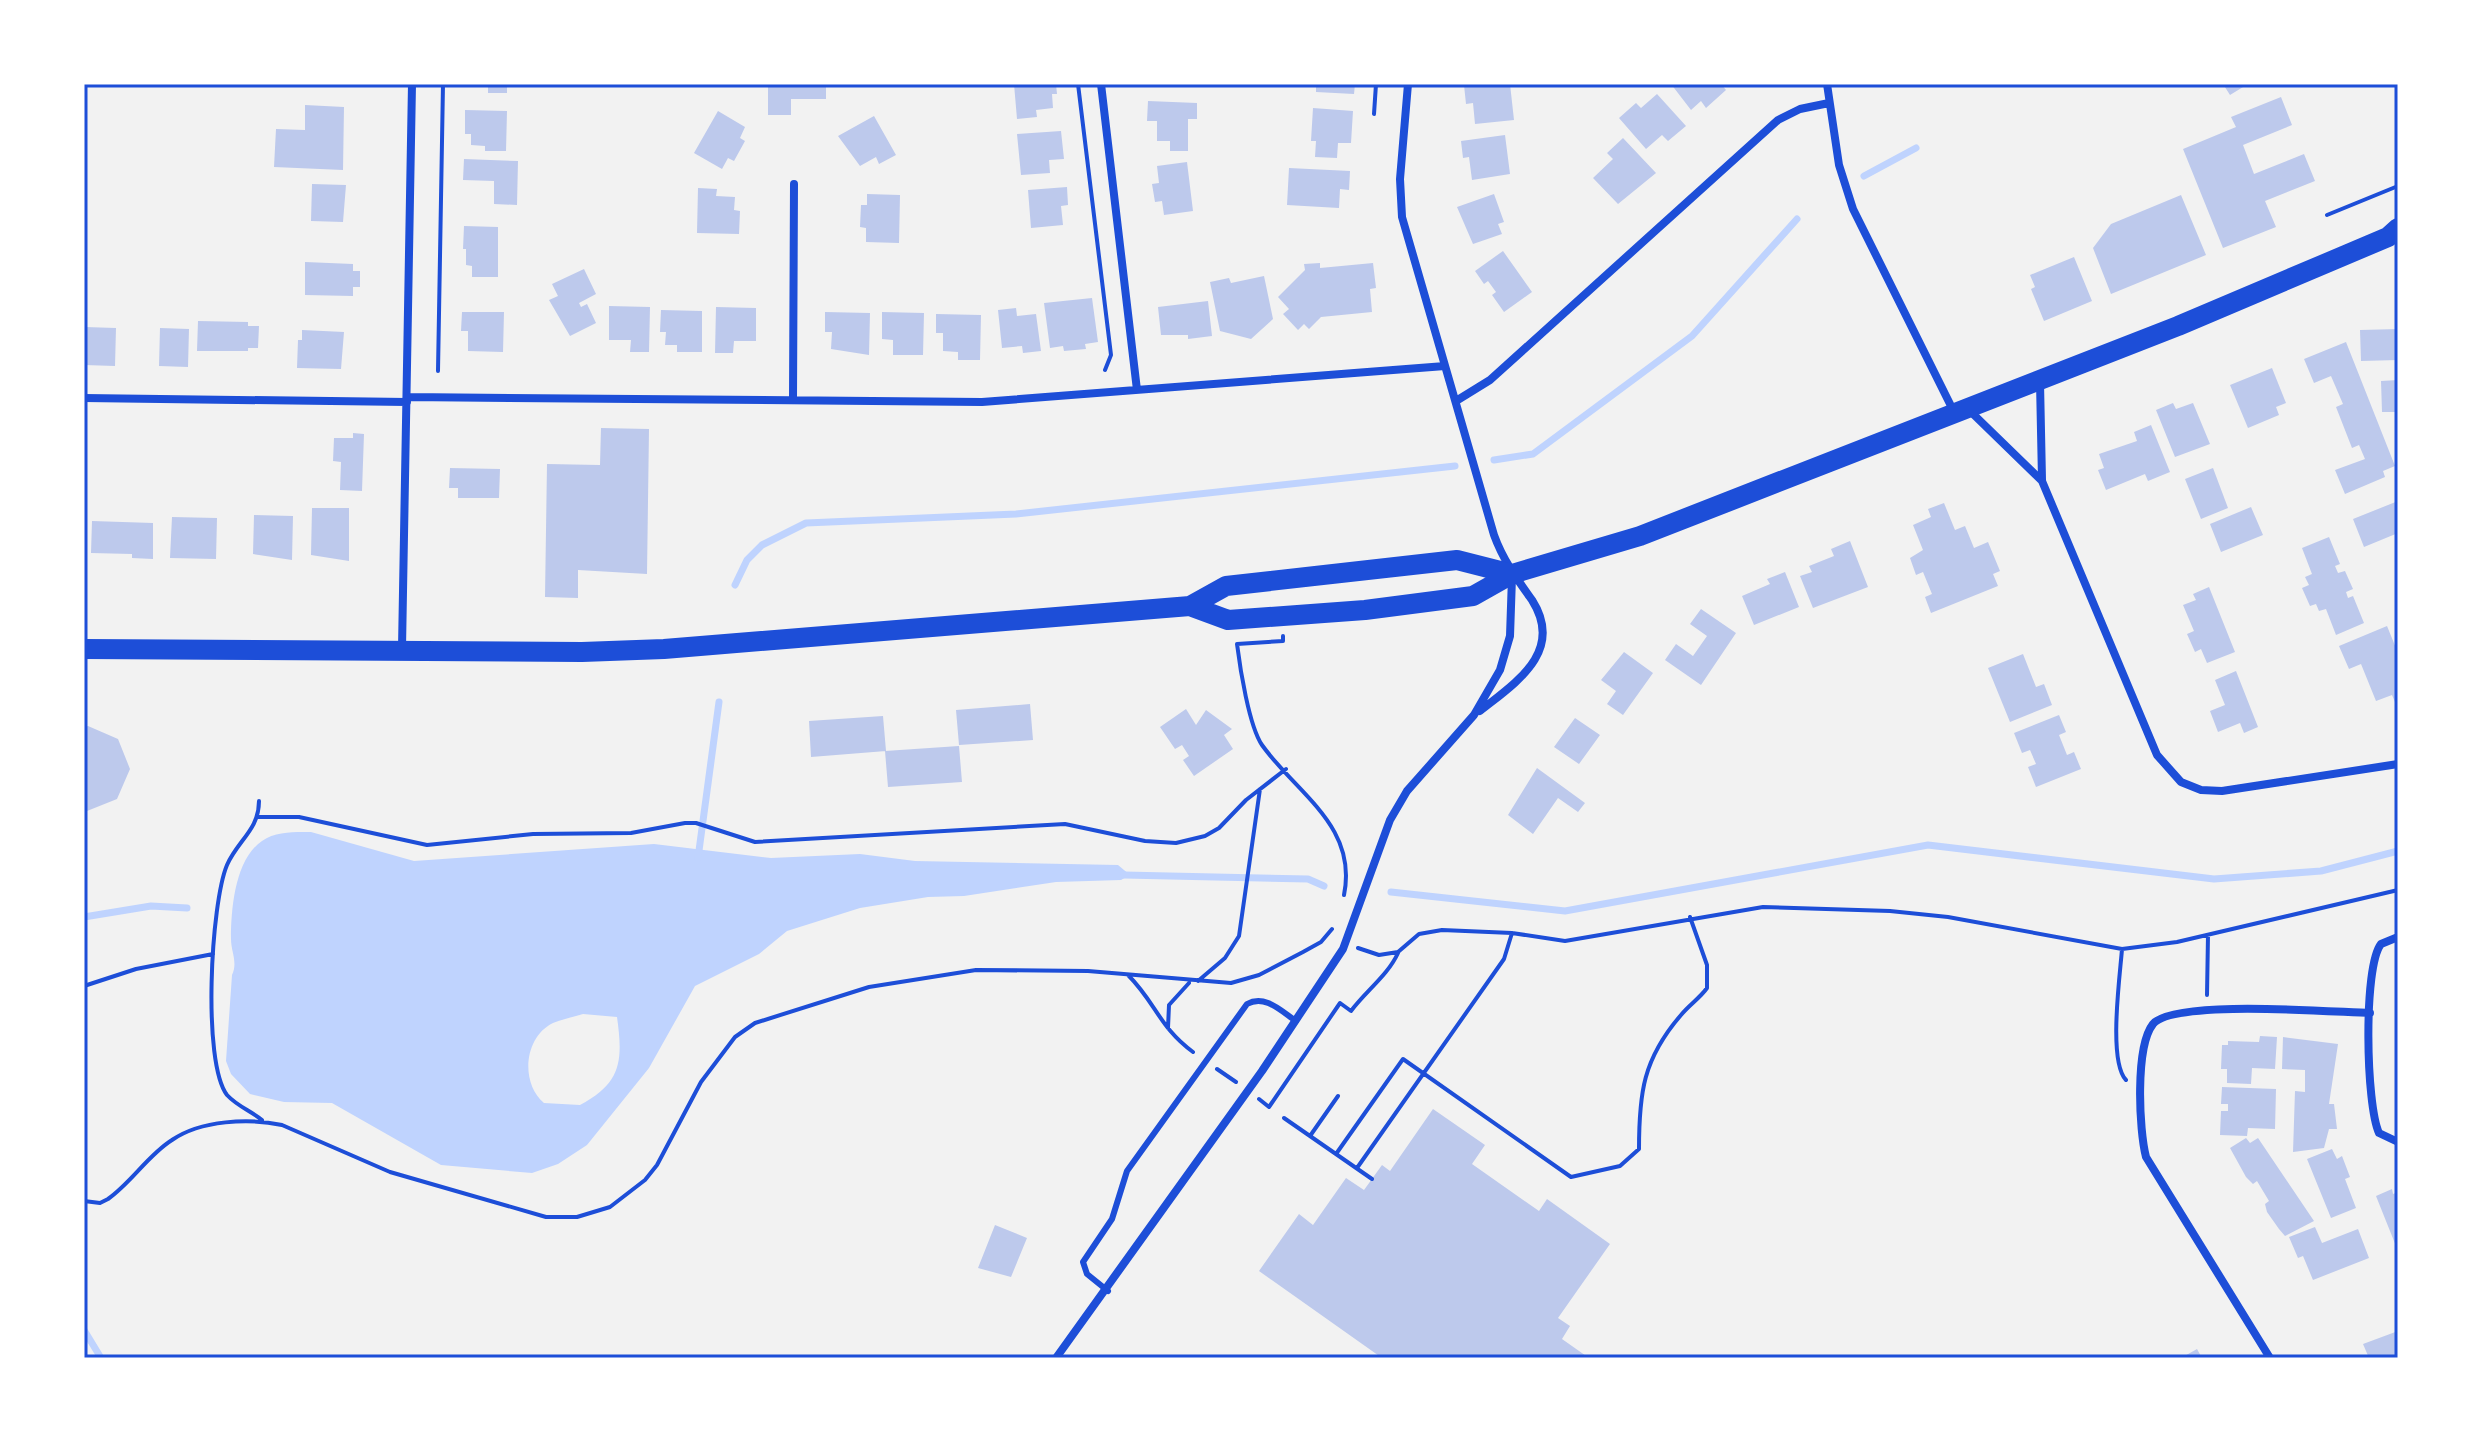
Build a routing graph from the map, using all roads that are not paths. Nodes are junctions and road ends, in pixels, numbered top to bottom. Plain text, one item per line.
1 (412, 84) edge
2 (1101, 84) edge
3 (1408, 84) edge
4 (1827, 84) edge
5 (1829, 103) junction
6 (794, 184) dead end
7 (2395, 234) edge
8 (1445, 366) junction
9 (2040, 380) junction
10 (1137, 390) junction
11 (84, 398) edge
12 (407, 400) junction
13 (793, 400) junction
14 (1456, 401) junction
15 (1960, 410) junction
16 (2042, 481) junction
17 (1512, 574) junction
18 (1190, 606) junction
19 (84, 649) edge
20 (402, 653) junction
21 (1474, 715) junction
22 (2398, 764) edge
23 (2398, 937) edge
24 (2370, 1013) junction
25 (1296, 1021) junction
26 (2398, 1142) edge
27 (1108, 1291) junction
28 (1056, 1358) edge
29 (2270, 1358) edge

1 - 12 street
2 - 10 street
3 - 8 street
4 - 5 street
5 - 14 street
5 - 15 street
6 - 13 street
7 - 9 highway
8 - 10 street
8 - 14 street
9 - 15 highway
9 - 16 street
10 - 13 street
11 - 12 street
12 - 13 street
12 - 20 street
14 - 17 street
15 - 16 street
15 - 17 highway
16 - 22 street
17 - 18 highway
17 - 18 highway
17 - 21 street
17 - 21 street
18 - 20 highway
19 - 20 highway
21 - 25 street
23 - 24 street
24 - 26 street
24 - 29 street
25 - 27 street
25 - 27 lane
27 - 28 street

